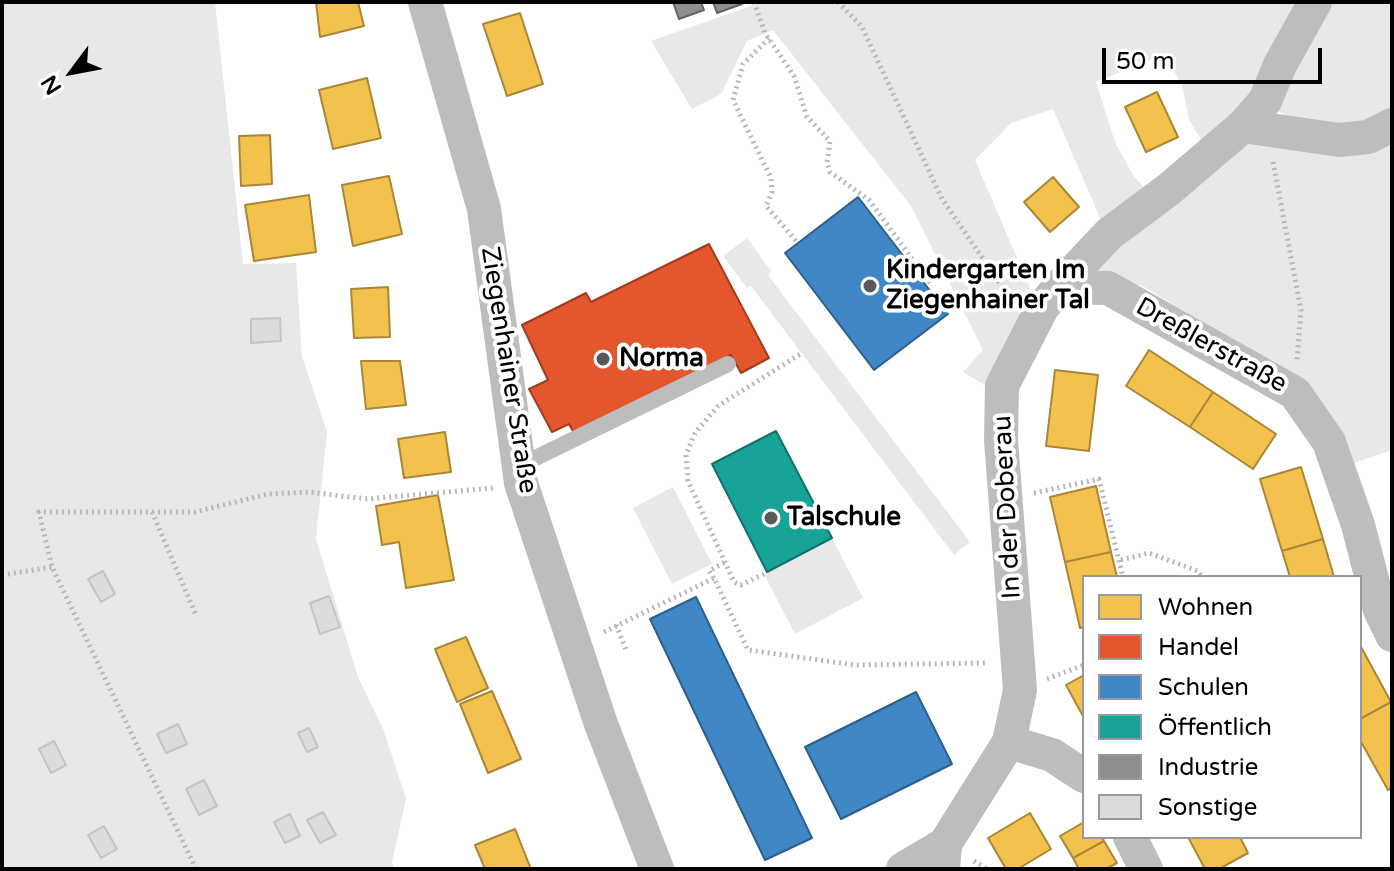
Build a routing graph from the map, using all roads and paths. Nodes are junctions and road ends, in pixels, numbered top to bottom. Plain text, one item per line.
1 (425, 2) edge
2 (754, 2) edge
3 (838, 2) edge
4 (1315, 2) edge
5 (767, 36) junction
6 (1392, 125) edge
7 (1255, 128) junction
8 (798, 243) dead end
9 (930, 283) dead end
10 (1050, 297) junction
11 (802, 353) dead end
12 (728, 364) dead end
13 (1295, 393) junction
14 (506, 477) junction
15 (1005, 499) junction
16 (152, 512) junction
17 (1121, 560) junction
18 (725, 562) junction
19 (52, 567) junction
20 (764, 574) dead end
21 (2, 575) edge
22 (1123, 575) edge
23 (1201, 575) edge
24 (714, 578) junction
25 (196, 615) dead end
26 (616, 625) junction
27 (1392, 635) edge
28 (573, 644) junction
29 (627, 652) dead end
30 (991, 663) dead end
31 (1009, 742) junction
32 (1082, 775) edge
33 (1131, 839) edge
34 (944, 857) edge
35 (196, 869) edge
36 (657, 869) edge
37 (903, 869) edge
38 (1146, 869) edge

1 - 14 street, Ziegenhainer Straße
2 - 5 path
3 - 10 path
4 - 7 street, In der Doberau
5 - 8 path
5 - 9 path
6 - 7 street
7 - 10 street, In der Doberau
7 - 13 path
10 - 13 street, Dreßlerstraße
10 - 15 street, In der Doberau
11 - 18 path
12 - 14 lane
13 - 27 street, Dreßlerstraße
14 - 16 path
14 - 28 street, Ziegenhainer Straße
15 - 17 path
15 - 31 street, In der Doberau
16 - 19 path
16 - 25 path
17 - 22 path
17 - 23 path
18 - 20 path
18 - 24 path
19 - 21 path
19 - 35 path
24 - 26 path
24 - 30 path
26 - 28 path
26 - 29 path
28 - 36 street, Ziegenhainer Straße
31 - 32 street
31 - 34 street
33 - 38 street
34 - 37 street

